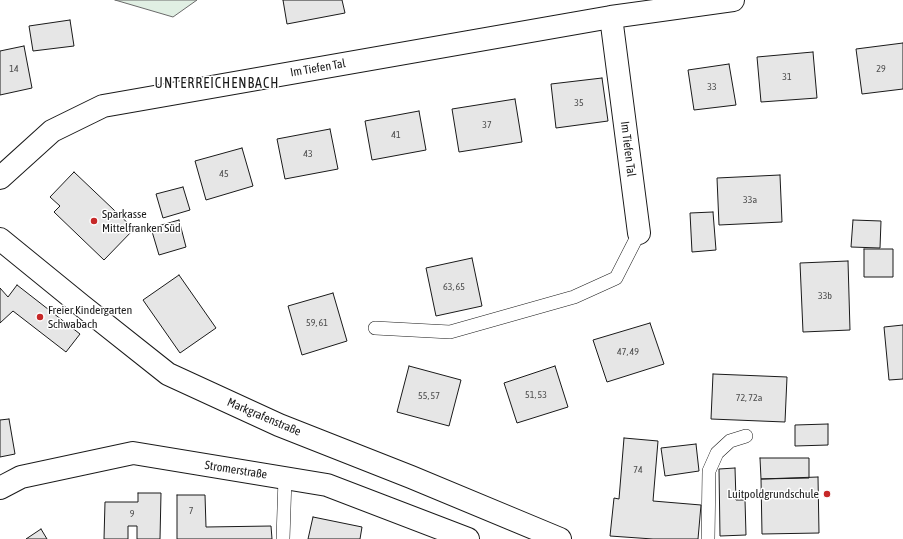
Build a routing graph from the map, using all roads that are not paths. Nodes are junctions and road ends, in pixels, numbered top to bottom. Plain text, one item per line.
1 (733, 0) edge
2 (611, 17) junction
3 (0, 178) edge
4 (639, 233) joint
5 (0, 239) edge
6 (375, 328) dead end
7 (746, 436) dead end
8 (285, 478) junction
9 (0, 488) edge
10 (283, 539) edge
11 (468, 539) edge
12 (560, 539) edge
13 (708, 539) edge

1 - 2 street, Im Tiefen Tal
2 - 3 street, Im Tiefen Tal
2 - 4 street, Im Tiefen Tal
4 - 6 lane
5 - 12 street, Markgrafenstraße
7 - 13 lane
8 - 9 street, Stromerstraße
8 - 10 lane
8 - 11 street, Stromerstraße

